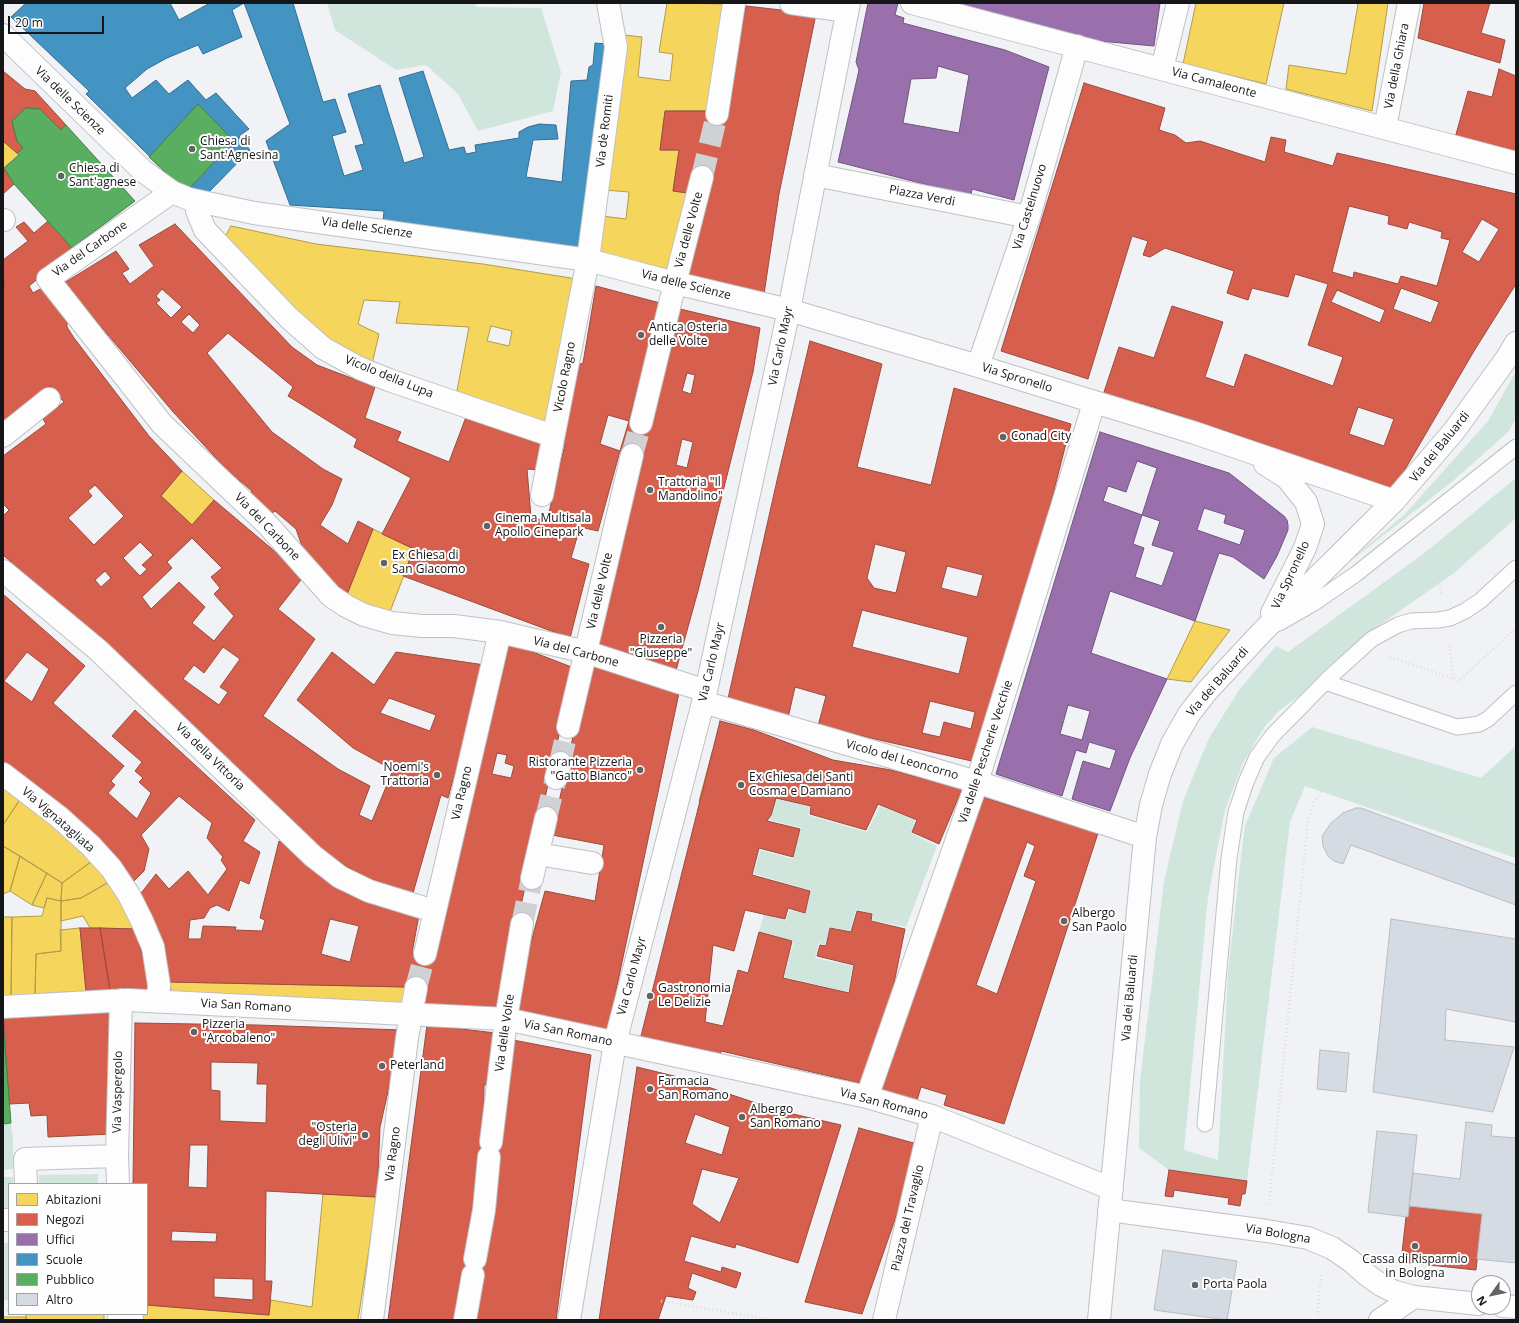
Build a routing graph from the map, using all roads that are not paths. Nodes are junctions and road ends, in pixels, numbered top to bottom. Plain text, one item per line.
1 (608, 3) edge
2 (734, 3) edge
3 (791, 3) edge
4 (912, 3) edge
5 (1178, 3) edge
6 (1409, 3) edge
7 (848, 7) edge
8 (3, 35) edge
9 (1078, 46) junction
10 (1162, 69) junction
11 (717, 114) tunnel mouth
12 (1386, 128) junction
13 (1516, 163) edge
14 (815, 175) junction
15 (702, 177) tunnel mouth
16 (172, 192) junction
17 (197, 201) junction
18 (1029, 217) junction
19 (588, 260) junction
20 (675, 283) junction
21 (789, 310) junction
22 (1516, 343) edge
23 (978, 366) junction
24 (49, 399) dead end
25 (1094, 402) junction
26 (641, 424) tunnel mouth
27 (3, 436) edge
28 (553, 436) junction
29 (1516, 447) edge
30 (1244, 450) junction
31 (632, 455) tunnel mouth
32 (542, 495) dead end
33 (1394, 501) junction
34 (1516, 568) edge
35 (3, 571) edge
36 (500, 632) junction
37 (1262, 632) junction
38 (586, 652) junction
39 (1326, 682) junction
40 (1516, 693) edge
41 (704, 696) junction
42 (568, 727) tunnel mouth
43 (3, 774) edge
44 (977, 782) junction
45 (546, 818) tunnel mouth
46 (1145, 837) junction
47 (538, 854) junction
48 (592, 864) dead end
49 (532, 878) tunnel mouth
50 (434, 911) junction
51 (522, 924) tunnel mouth
52 (425, 954) tunnel mouth
53 (416, 988) tunnel mouth
54 (121, 1000) junction
55 (158, 1002) junction
56 (3, 1007) edge
57 (411, 1015) junction
58 (506, 1019) junction
59 (615, 1043) junction
60 (867, 1097) junction
61 (932, 1116) junction
62 (1205, 1124) dead end
63 (117, 1156) junction
64 (26, 1183) edge
65 (118, 1183) edge
66 (1110, 1199) junction
67 (1414, 1297) junction
68 (1471, 1303) edge
69 (372, 1320) edge
70 (465, 1320) edge
71 (569, 1320) edge
72 (884, 1320) edge
73 (1099, 1320) edge
74 (1380, 1320) edge

1 - 19 street, Via dè Romiti
2 - 11 street
3 - 7 street
4 - 9 street, Via Camaleonte
5 - 10 street
6 - 12 street, Via della Ghiara
7 - 14 street, Via Carlo Mayr
8 - 16 street, Via delle Scienze
9 - 10 street, Via Camaleonte
9 - 18 street, Via Castelnuovo
10 - 12 street, Via Camaleonte
12 - 13 street, Via Camaleonte
14 - 18 street, Piazza Verdi
14 - 21 street, Via Carlo Mayr
15 - 20 street, Via delle Volte
16 - 17 street, Via delle Scienze
16 - 36 street, Via del Carbone
17 - 19 street, Via delle Scienze
17 - 28 street, Vicolo della Lupa
18 - 23 street, Via Castelnuovo
19 - 20 street, Via delle Scienze
19 - 28 street, Vicolo Ragno
20 - 21 street, Via delle Scienze
20 - 26 street, Via delle Volte
21 - 23 street, Via Spronello
21 - 41 street, Via Carlo Mayr
22 - 33 street, Via dei Baluardi
23 - 25 street, Via Spronello
24 - 27 street
25 - 30 street, Via Spronello
25 - 44 street, Via delle Pescherie Vecchie
28 - 32 street, Vicolo Ragno
29 - 37 lane
30 - 33 street, Via Spronello
30 - 37 street, Via Spronello
31 - 38 street, Via delle Volte
33 - 37 street, Via dei Baluardi
34 - 39 lane
35 - 50 street, Via della Vittoria
36 - 38 street, Via del Carbone
36 - 50 street, Via Ragno
37 - 46 street, Via dei Baluardi
38 - 41 street, Via del Carbone
38 - 42 street, Via delle Volte
39 - 40 lane
39 - 62 lane
41 - 44 street, Vicolo del Leoncorno
41 - 59 street, Via Carlo Mayr
43 - 55 street, Via Vignatagliata
44 - 46 street, Vicolo del Leoncorno
44 - 60 street, Via delle Pescherie Vecchie
45 - 47 street
46 - 66 street, Via dei Baluardi
47 - 48 street
47 - 49 street
50 - 52 street, Via Ragno
51 - 58 street, Via delle Volte
53 - 57 street, Via Ragno
54 - 55 street, Via San Romano
54 - 56 street, Via San Romano
54 - 63 street, Via Vaspergolo
55 - 57 street, Via San Romano
57 - 58 street, Via San Romano
57 - 69 street, Via Ragno
58 - 59 street, Via San Romano
58 - 70 street, Via delle Volte
59 - 60 street, Via San Romano
59 - 71 street, Via Carlo Mayr
60 - 61 street, Via San Romano
61 - 66 street, Via San Romano
61 - 72 street, Piazza del Travaglio
63 - 64 street
63 - 65 street, Via Vaspergolo
66 - 67 street, Via Bologna
66 - 73 street
67 - 68 street, Via Bologna
67 - 74 street

